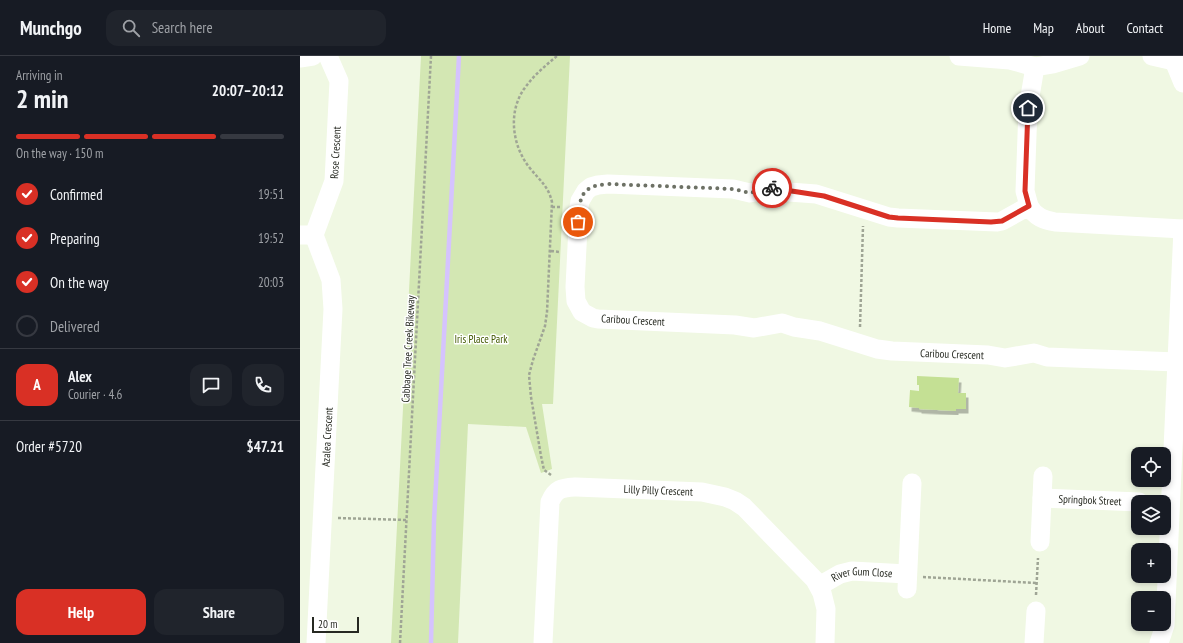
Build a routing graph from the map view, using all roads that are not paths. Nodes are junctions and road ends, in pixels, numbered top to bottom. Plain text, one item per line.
1 (313, 56) edge
2 (328, 56) edge
3 (959, 56) edge
4 (1080, 56) edge
5 (1152, 56) edge
6 (300, 58) edge
7 (1177, 59) edge
8 (1035, 67) junction
9 (1183, 83) edge
10 (1029, 206) junction
11 (1183, 229) edge
12 (307, 235) edge
13 (1177, 362) junction
14 (1043, 476) dead end
15 (912, 483) dead end
16 (1168, 495) edge
17 (1042, 498) junction
18 (1131, 502) edge
19 (1166, 535) edge
20 (1040, 542) road end
21 (819, 586) junction
22 (1036, 611) road end
23 (316, 643) edge
24 (543, 643) edge
25 (825, 643) edge
26 (1034, 643) edge
27 (1159, 643) edge

1 - 6 street
2 - 12 street, Rose Crescent
3 - 8 street
4 - 8 street
5 - 7 street
7 - 9 street
8 - 10 street
10 - 11 street
10 - 13 street, Caribou Crescent
11 - 13 street
12 - 23 street, Azalea Crescent
13 - 16 street
14 - 17 street
15 - 21 street, River Gum Close
17 - 18 street, Springbok Street
17 - 20 street
19 - 27 street
21 - 24 street, Lilly Pilly Crescent
21 - 25 street, Lilly Pilly Crescent
22 - 26 street

